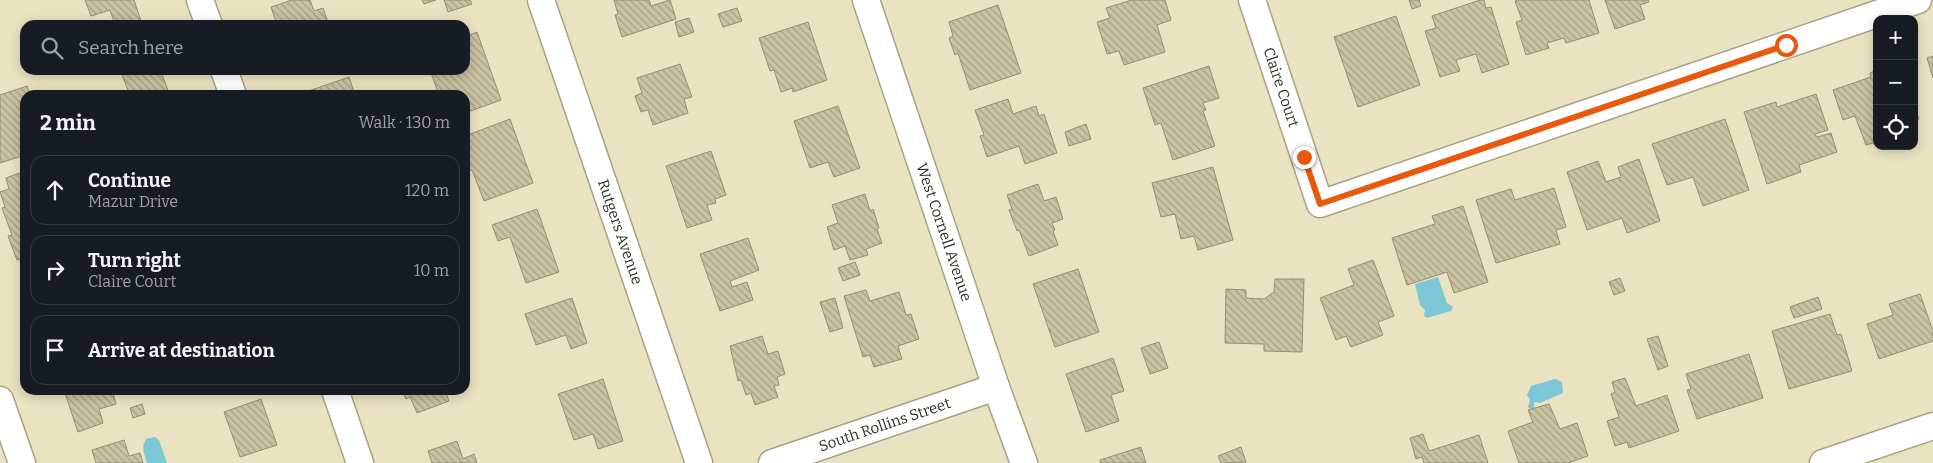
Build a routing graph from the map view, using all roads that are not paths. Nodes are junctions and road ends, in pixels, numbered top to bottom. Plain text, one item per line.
1 (200, 0) edge
2 (540, 0) edge
3 (866, 0) edge
4 (1252, 0) edge
5 (1918, 0) edge
6 (207, 20) edge
7 (226, 75) edge
8 (231, 90) edge
9 (996, 388) junction
10 (337, 395) edge
11 (0, 400) edge
12 (1933, 426) edge
13 (22, 463) edge
14 (360, 463) edge
15 (699, 463) edge
16 (772, 463) edge
17 (1024, 463) edge
18 (1823, 463) edge

1 - 6 street
2 - 15 street, Rutgers Avenue
3 - 9 street, West Cornell Avenue
4 - 5 street, Claire Court
7 - 8 street
9 - 16 street, South Rollins Street
9 - 17 street, West Cornell Avenue
10 - 14 street
11 - 13 street
12 - 18 street

